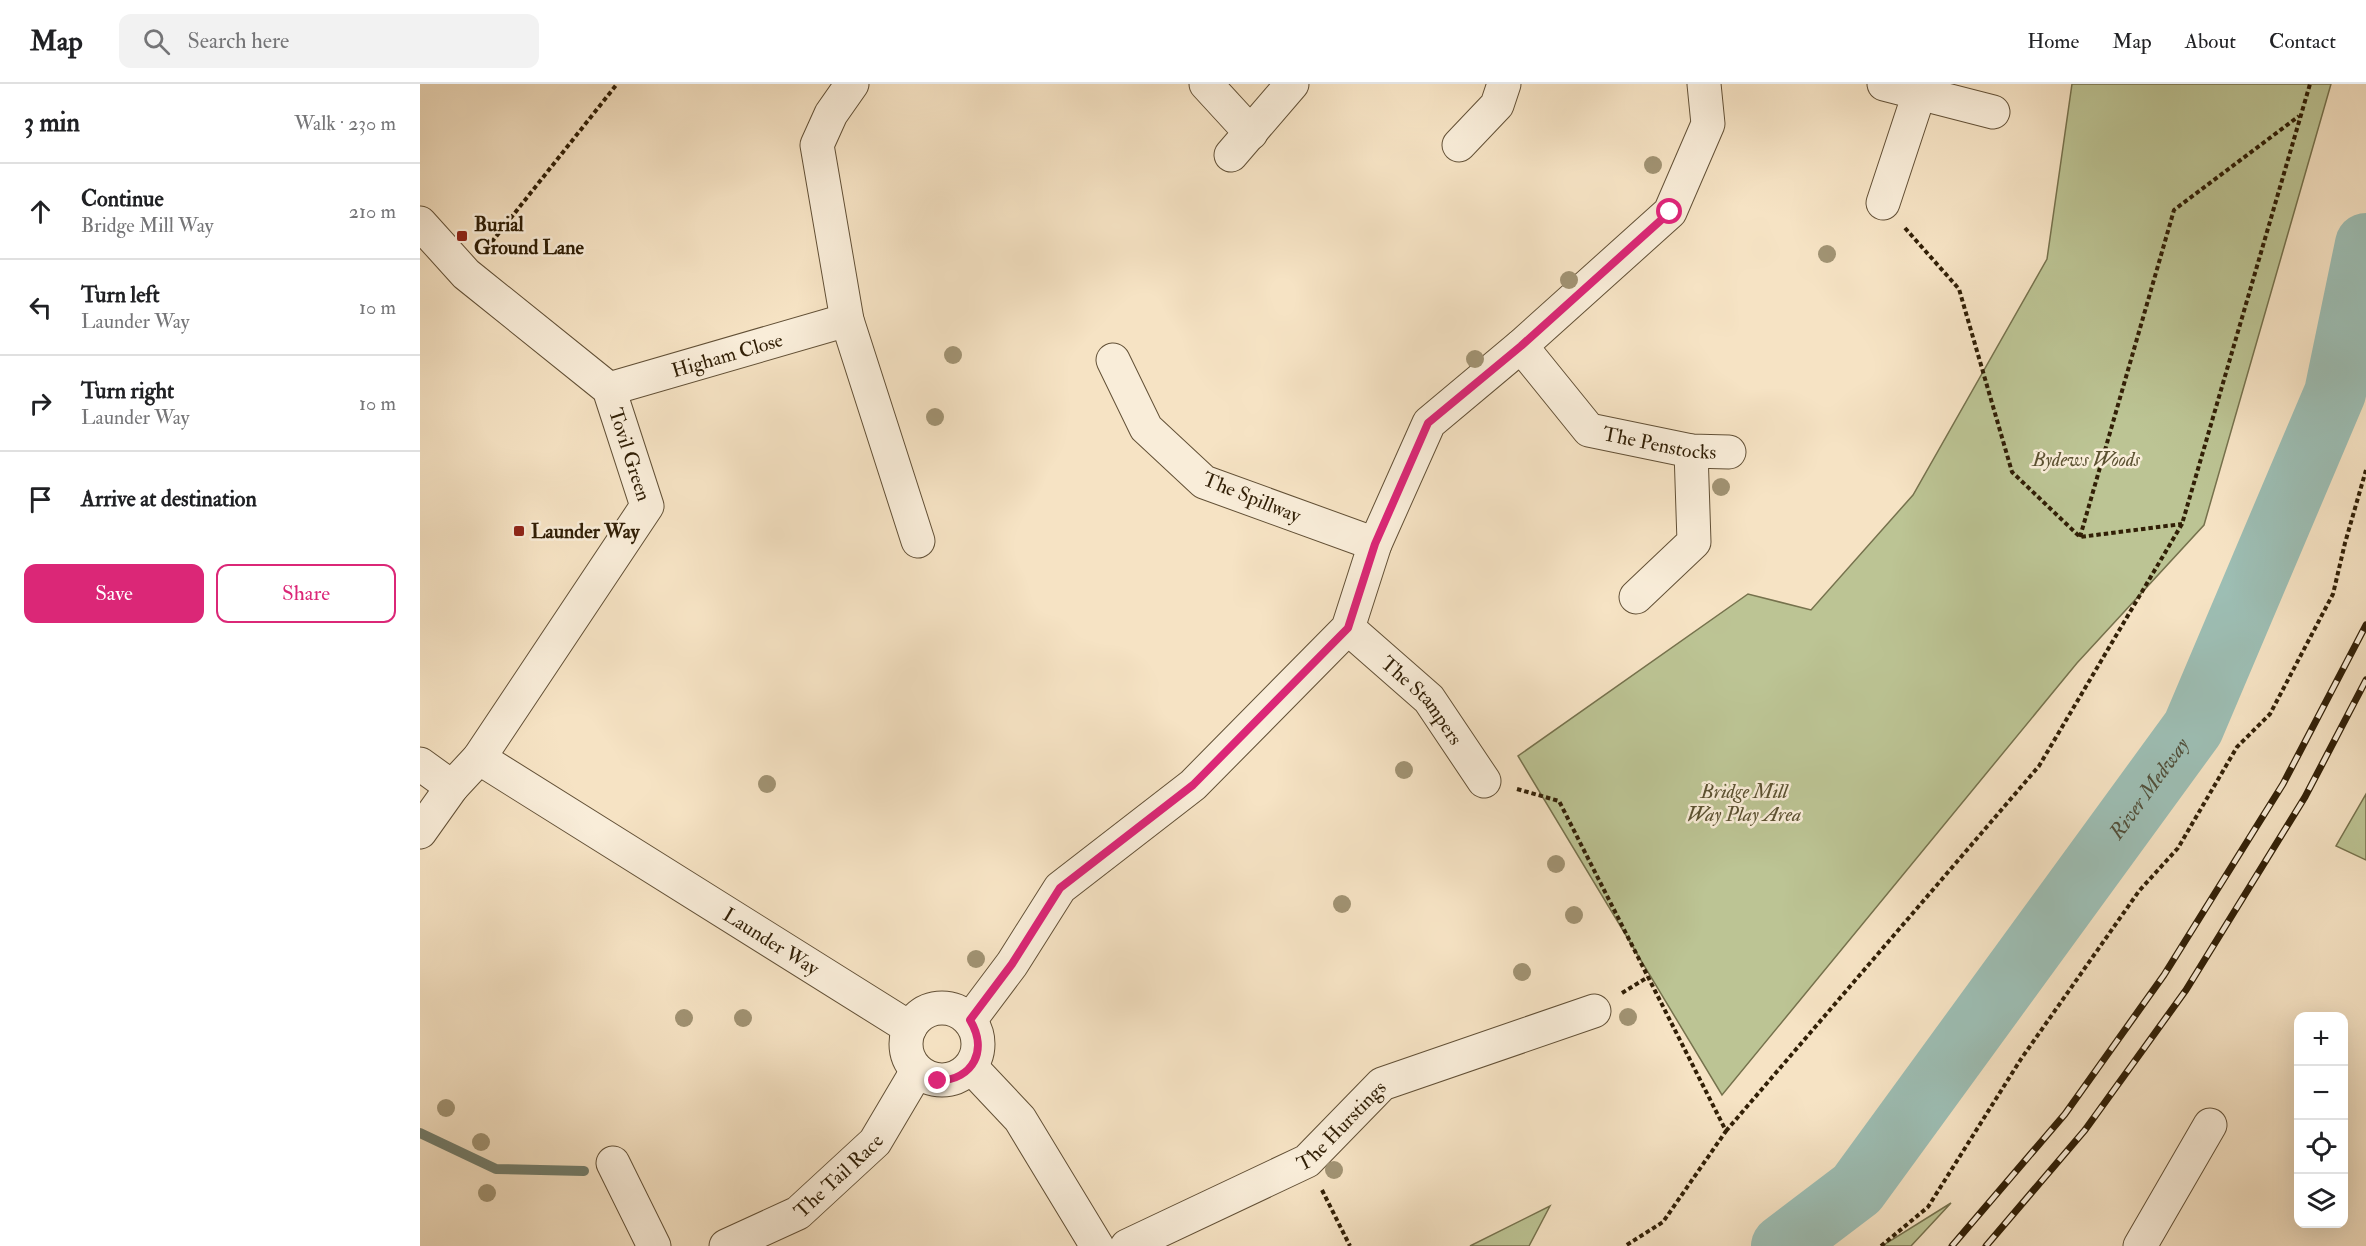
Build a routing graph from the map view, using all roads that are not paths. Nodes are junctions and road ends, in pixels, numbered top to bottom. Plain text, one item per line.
1 (852, 84) edge
2 (1206, 84) edge
3 (1292, 84) edge
4 (1504, 84) edge
5 (1704, 84) edge
6 (1884, 84) edge
7 (1918, 94) junction
8 (1993, 112) dead end
9 (1459, 145) dead end
10 (1883, 203) road end
11 (420, 223) edge
12 (847, 320) junction
13 (1521, 346) junction
14 (1113, 360) dead end
15 (609, 389) junction
16 (1691, 451) junction
17 (1729, 452) dead end
18 (918, 541) dead end
19 (1375, 544) junction
20 (1636, 597) dead end
21 (1348, 628) junction
22 (479, 758) junction
23 (420, 764) edge
24 (1484, 781) road end
25 (452, 787) junction
26 (420, 832) edge
27 (1594, 1011) dead end
28 (970, 1020) junction
29 (910, 1028) junction
30 (971, 1067) junction
31 (917, 1071) junction
32 (2210, 1125) dead end
33 (613, 1163) dead end
34 (654, 1246) edge
35 (726, 1246) edge
36 (1097, 1246) edge
37 (1127, 1246) edge
38 (2140, 1246) edge

1 - 12 street
2 - 3 street
4 - 9 street
5 - 13 street
6 - 7 street
7 - 8 street
7 - 10 street
11 - 15 street, Tovil Green
12 - 15 street, Higham Close
12 - 18 street
13 - 16 street, The Penstocks
13 - 19 street
14 - 19 street, The Spillway
15 - 22 street, Tovil Green
16 - 17 street, The Penstocks
16 - 20 street
19 - 21 street
21 - 24 street, The Stampers
21 - 28 street
22 - 25 street
22 - 29 street, Launder Way
23 - 25 street
25 - 26 street
27 - 37 street, The Hurstings
28 - 29 street
28 - 30 street
29 - 31 street
30 - 31 street
30 - 36 street
31 - 35 street, The Tail Race
32 - 38 street
33 - 34 street

